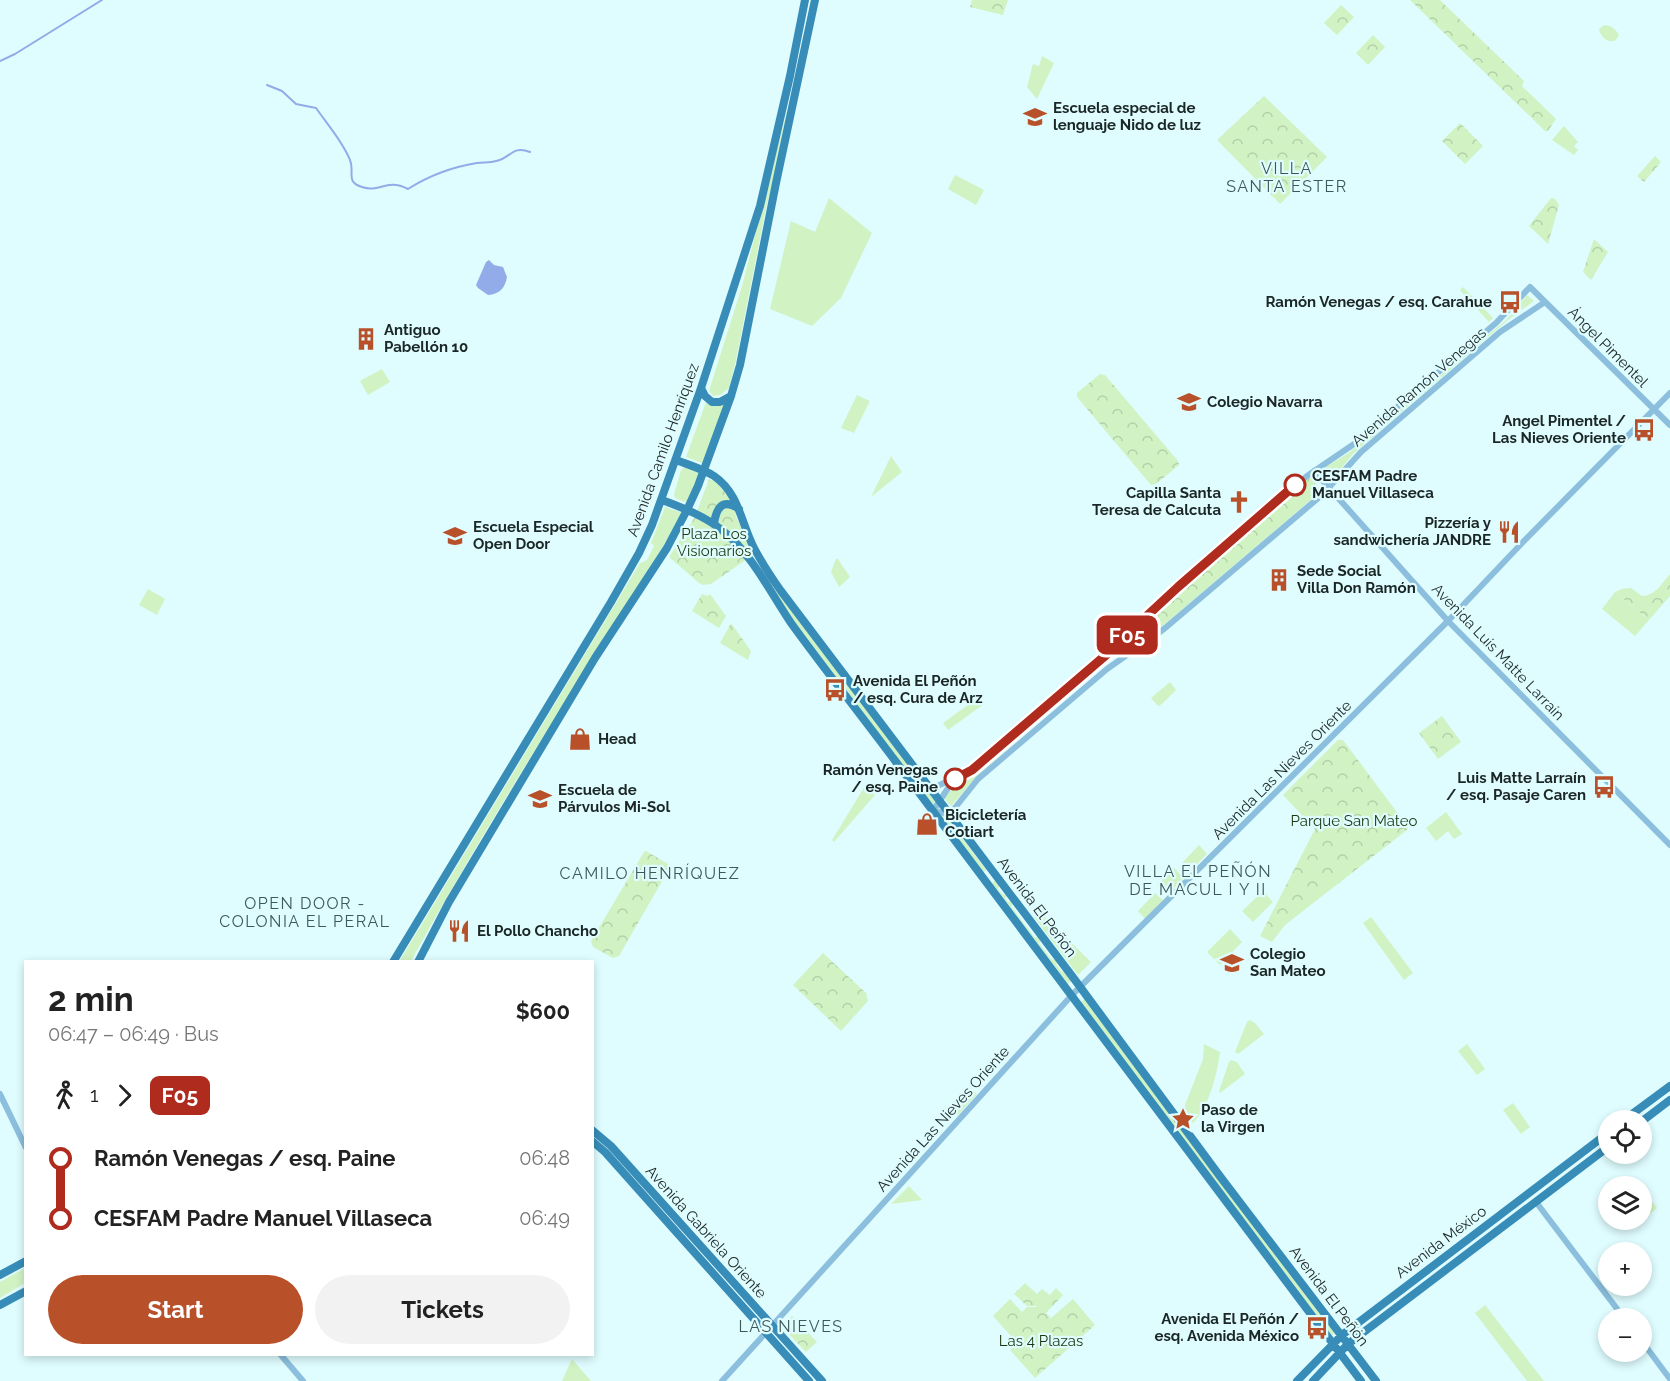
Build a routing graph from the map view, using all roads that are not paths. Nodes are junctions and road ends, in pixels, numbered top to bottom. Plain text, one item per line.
1 (805, 0) edge
2 (815, 0) edge
3 (1530, 287) joint
4 (1545, 302) junction
5 (701, 388) junction
6 (1670, 393) edge
7 (731, 396) junction
8 (1653, 409) junction
9 (1670, 425) edge
10 (676, 460) junction
11 (704, 471) junction
12 (1314, 471) junction
13 (1328, 488) junction
14 (662, 500) junction
15 (739, 509) junction
16 (687, 510) junction
17 (714, 524) junction
18 (1448, 621) junction
19 (955, 779) junction
20 (931, 789) junction
21 (939, 800) junction
22 (933, 812) junction
23 (950, 814) junction
24 (1670, 845) edge
25 (394, 960) edge
26 (419, 960) edge
27 (1081, 987) junction
28 (1072, 995) junction
29 (1670, 1086) edge
30 (0, 1094) edge
31 (1670, 1100) edge
32 (1638, 1110) edge
33 (1652, 1114) edge
34 (594, 1131) edge
35 (1598, 1141) edge
36 (594, 1143) edge
37 (24, 1144) edge
38 (1598, 1155) edge
39 (1216, 1171) junction
40 (1208, 1177) junction
41 (1536, 1202) junction
42 (24, 1262) edge
43 (0, 1275) edge
44 (24, 1292) edge
45 (2, 1303) edge
46 (1616, 1308) edge
47 (772, 1325) junction
48 (766, 1332) junction
49 (1342, 1335) junction
50 (1333, 1344) junction
51 (1348, 1344) junction
52 (1340, 1353) junction
53 (1652, 1355) edge
54 (282, 1356) edge
55 (1670, 1379) edge
56 (303, 1381) edge
57 (722, 1381) edge
58 (809, 1381) edge
59 (822, 1381) edge
60 (1297, 1381) edge
61 (1313, 1381) edge
62 (1361, 1381) edge
63 (1376, 1381) edge

1 - 5 main road, Avenida Camilo Henríquez
2 - 7 main road
3 - 4 street, Ángel Pimentel
3 - 12 street, Avenida Ramón Venegas
4 - 8 street, Ángel Pimentel
4 - 13 street, Avenida Ramón Venegas
5 - 7 main road
5 - 10 main road, Avenida Camilo Henríquez
6 - 8 street, Avenida Las Nieves Oriente
7 - 11 main road
8 - 9 street, Ángel Pimentel
8 - 18 street, Avenida Las Nieves Oriente
10 - 11 main road, Avenida El Peñón
10 - 14 main road, Avenida Camilo Henríquez
11 - 15 main road, Avenida El Peñón
11 - 16 main road
12 - 13 street, Avenida Luis Matte Larraín
12 - 19 street, Avenida Ramón Venegas
13 - 18 street, Avenida Luis Matte Larraín
13 - 23 street, Avenida Ramón Venegas
14 - 16 main road, Avenida El Peñón
14 - 25 main road, Avenida Camilo Henríquez
15 - 17 main road
15 - 20 main road, Avenida El Peñón
16 - 17 main road, Avenida El Peñón
16 - 26 main road
17 - 22 main road, Avenida El Peñón
18 - 24 street, Avenida Luis Matte Larraín
18 - 27 street, Avenida Las Nieves Oriente
19 - 20 street, Avenida Ramón Venegas
19 - 21 street, Avenida Ramón Venegas
20 - 21 main road, Avenida El Peñón
21 - 22 street, Avenida Ramón Venegas
21 - 23 main road, Avenida El Peñón
22 - 23 street
22 - 28 main road, Avenida El Peñón
23 - 27 main road, Avenida El Peñón
27 - 28 street, Avenida Las Nieves Oriente
27 - 39 main road, Avenida El Peñón
28 - 40 main road, Avenida El Peñón
28 - 47 street, Avenida Las Nieves Oriente
29 - 32 main road
30 - 37 street
31 - 33 main road
34 - 47 main road, Avenida Gabriela Oriente
35 - 49 main road, Avenida México
36 - 48 main road, Avenida Gabriela Oriente
38 - 41 main road, Avenida México
39 - 40 main road
39 - 49 main road, Avenida El Peñón
40 - 50 main road, Avenida El Peñón
41 - 46 street
41 - 51 main road, Avenida México
42 - 43 main road
44 - 45 main road
47 - 48 street, Avenida Las Nieves Oriente
47 - 59 main road, Avenida Gabriela Oriente
48 - 57 street, Avenida Las Nieves Oriente
48 - 58 main road, Avenida Gabriela Oriente
49 - 50 main road, Avenida México
49 - 51 main road, Avenida El Peñón
50 - 52 main road, Avenida El Peñón
50 - 60 main road, Avenida México
51 - 52 main road, Avenida México
51 - 63 main road, Avenida El Peñón
52 - 61 main road, Avenida México
52 - 62 main road, Avenida El Peñón
53 - 55 street
54 - 56 street

